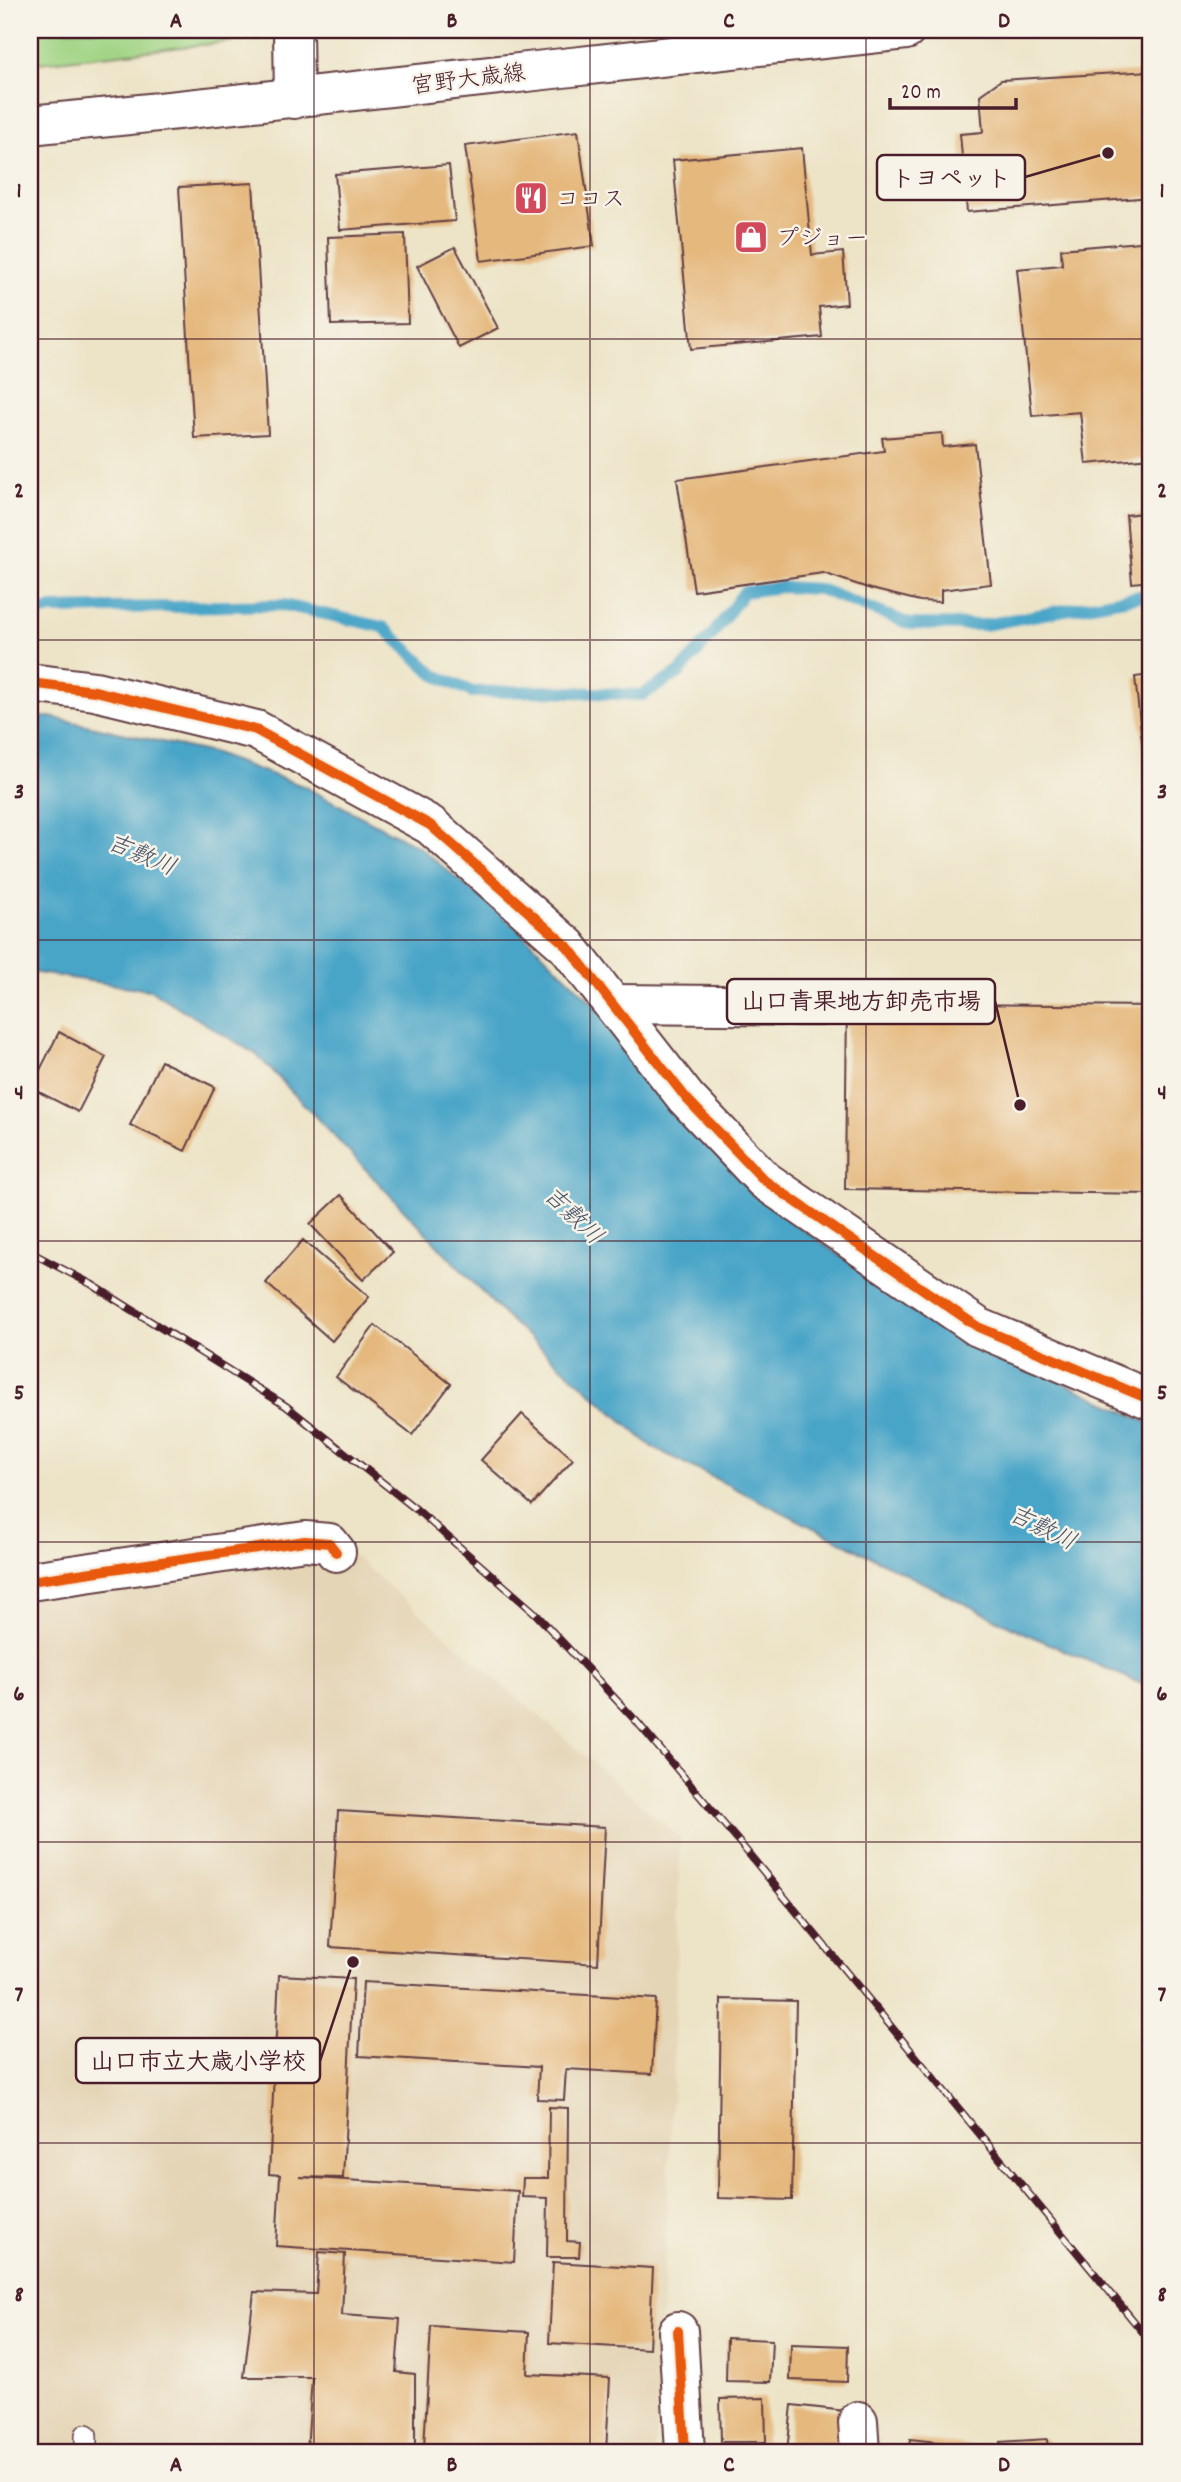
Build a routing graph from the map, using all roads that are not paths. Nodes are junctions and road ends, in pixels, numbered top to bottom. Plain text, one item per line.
1 (293, 30) edge
2 (906, 30) edge
3 (294, 99) junction
4 (30, 125) edge
5 (30, 683) edge
6 (613, 1004) junction
7 (819, 1006) dead end
8 (1151, 1401) edge
9 (336, 1552) dead end
10 (30, 1581) edge
11 (678, 2330) dead end
12 (685, 2452) edge

1 - 3 street
2 - 3 street, 宮野大歳線
3 - 4 street, 宮野大歳線
5 - 6 street
6 - 7 street
6 - 8 street
9 - 10 street
11 - 12 street

